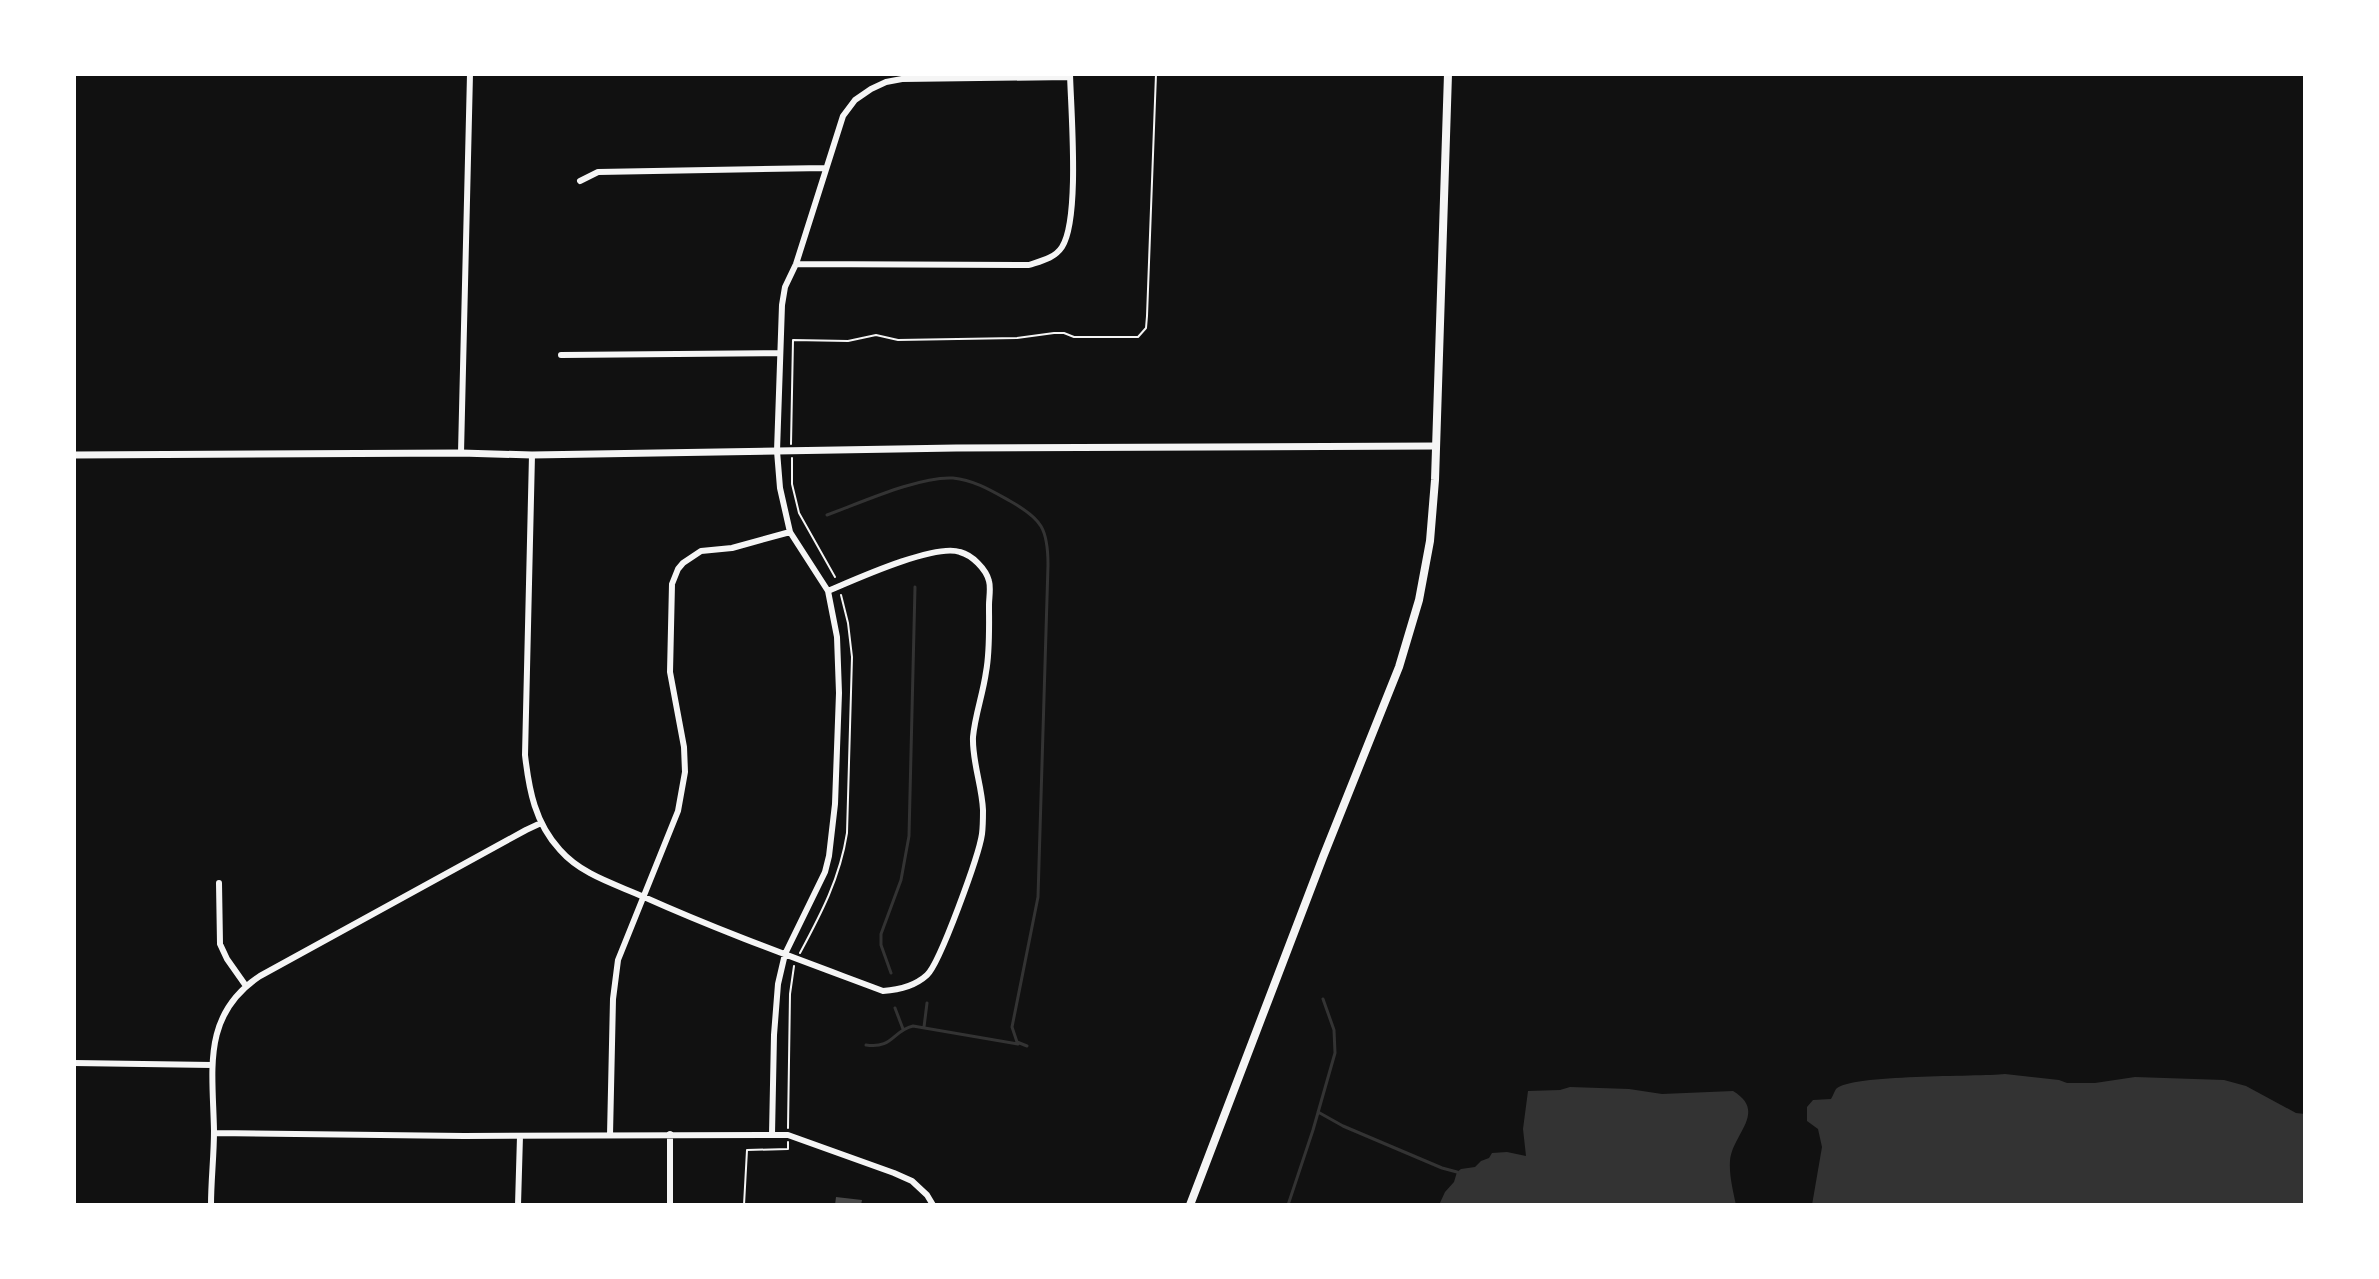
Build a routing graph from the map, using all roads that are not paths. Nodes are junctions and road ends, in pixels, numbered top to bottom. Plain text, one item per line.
1 (470, 74) edge
2 (1448, 74) edge
3 (1070, 75) edge
4 (825, 168) junction
5 (580, 181) dead end
6 (796, 264) junction
7 (779, 353) junction
8 (561, 355) dead end
9 (1436, 446) junction
10 (777, 451) junction
11 (461, 453) junction
12 (74, 455) edge
13 (532, 455) junction
14 (790, 532) junction
15 (828, 591) junction
16 (541, 823) junction
17 (219, 883) dead end
18 (643, 897) junction
19 (785, 954) junction
20 (246, 986) junction
21 (74, 1063) edge
22 (212, 1065) junction
23 (214, 1133) junction
24 (670, 1134) junction
25 (772, 1134) junction
26 (610, 1135) junction
27 (520, 1136) junction
28 (211, 1205) edge
29 (518, 1205) edge
30 (670, 1205) edge
31 (933, 1205) edge
32 (1190, 1205) edge

1 - 11 street
2 - 9 main road
3 - 4 street
3 - 6 street
4 - 5 street
4 - 6 street
6 - 7 street
7 - 8 street
7 - 10 street
9 - 10 street
9 - 32 main road
10 - 13 street
10 - 14 street
11 - 12 street
11 - 13 street
13 - 16 street
14 - 15 street
14 - 18 street
15 - 19 street
15 - 19 street
16 - 18 street
16 - 20 street
17 - 20 street
18 - 19 street
18 - 26 street
19 - 25 street
20 - 22 street
21 - 22 street
22 - 23 street
23 - 27 street
23 - 28 street
24 - 25 street
24 - 26 street
24 - 30 street
25 - 31 street
26 - 27 street
27 - 29 street

